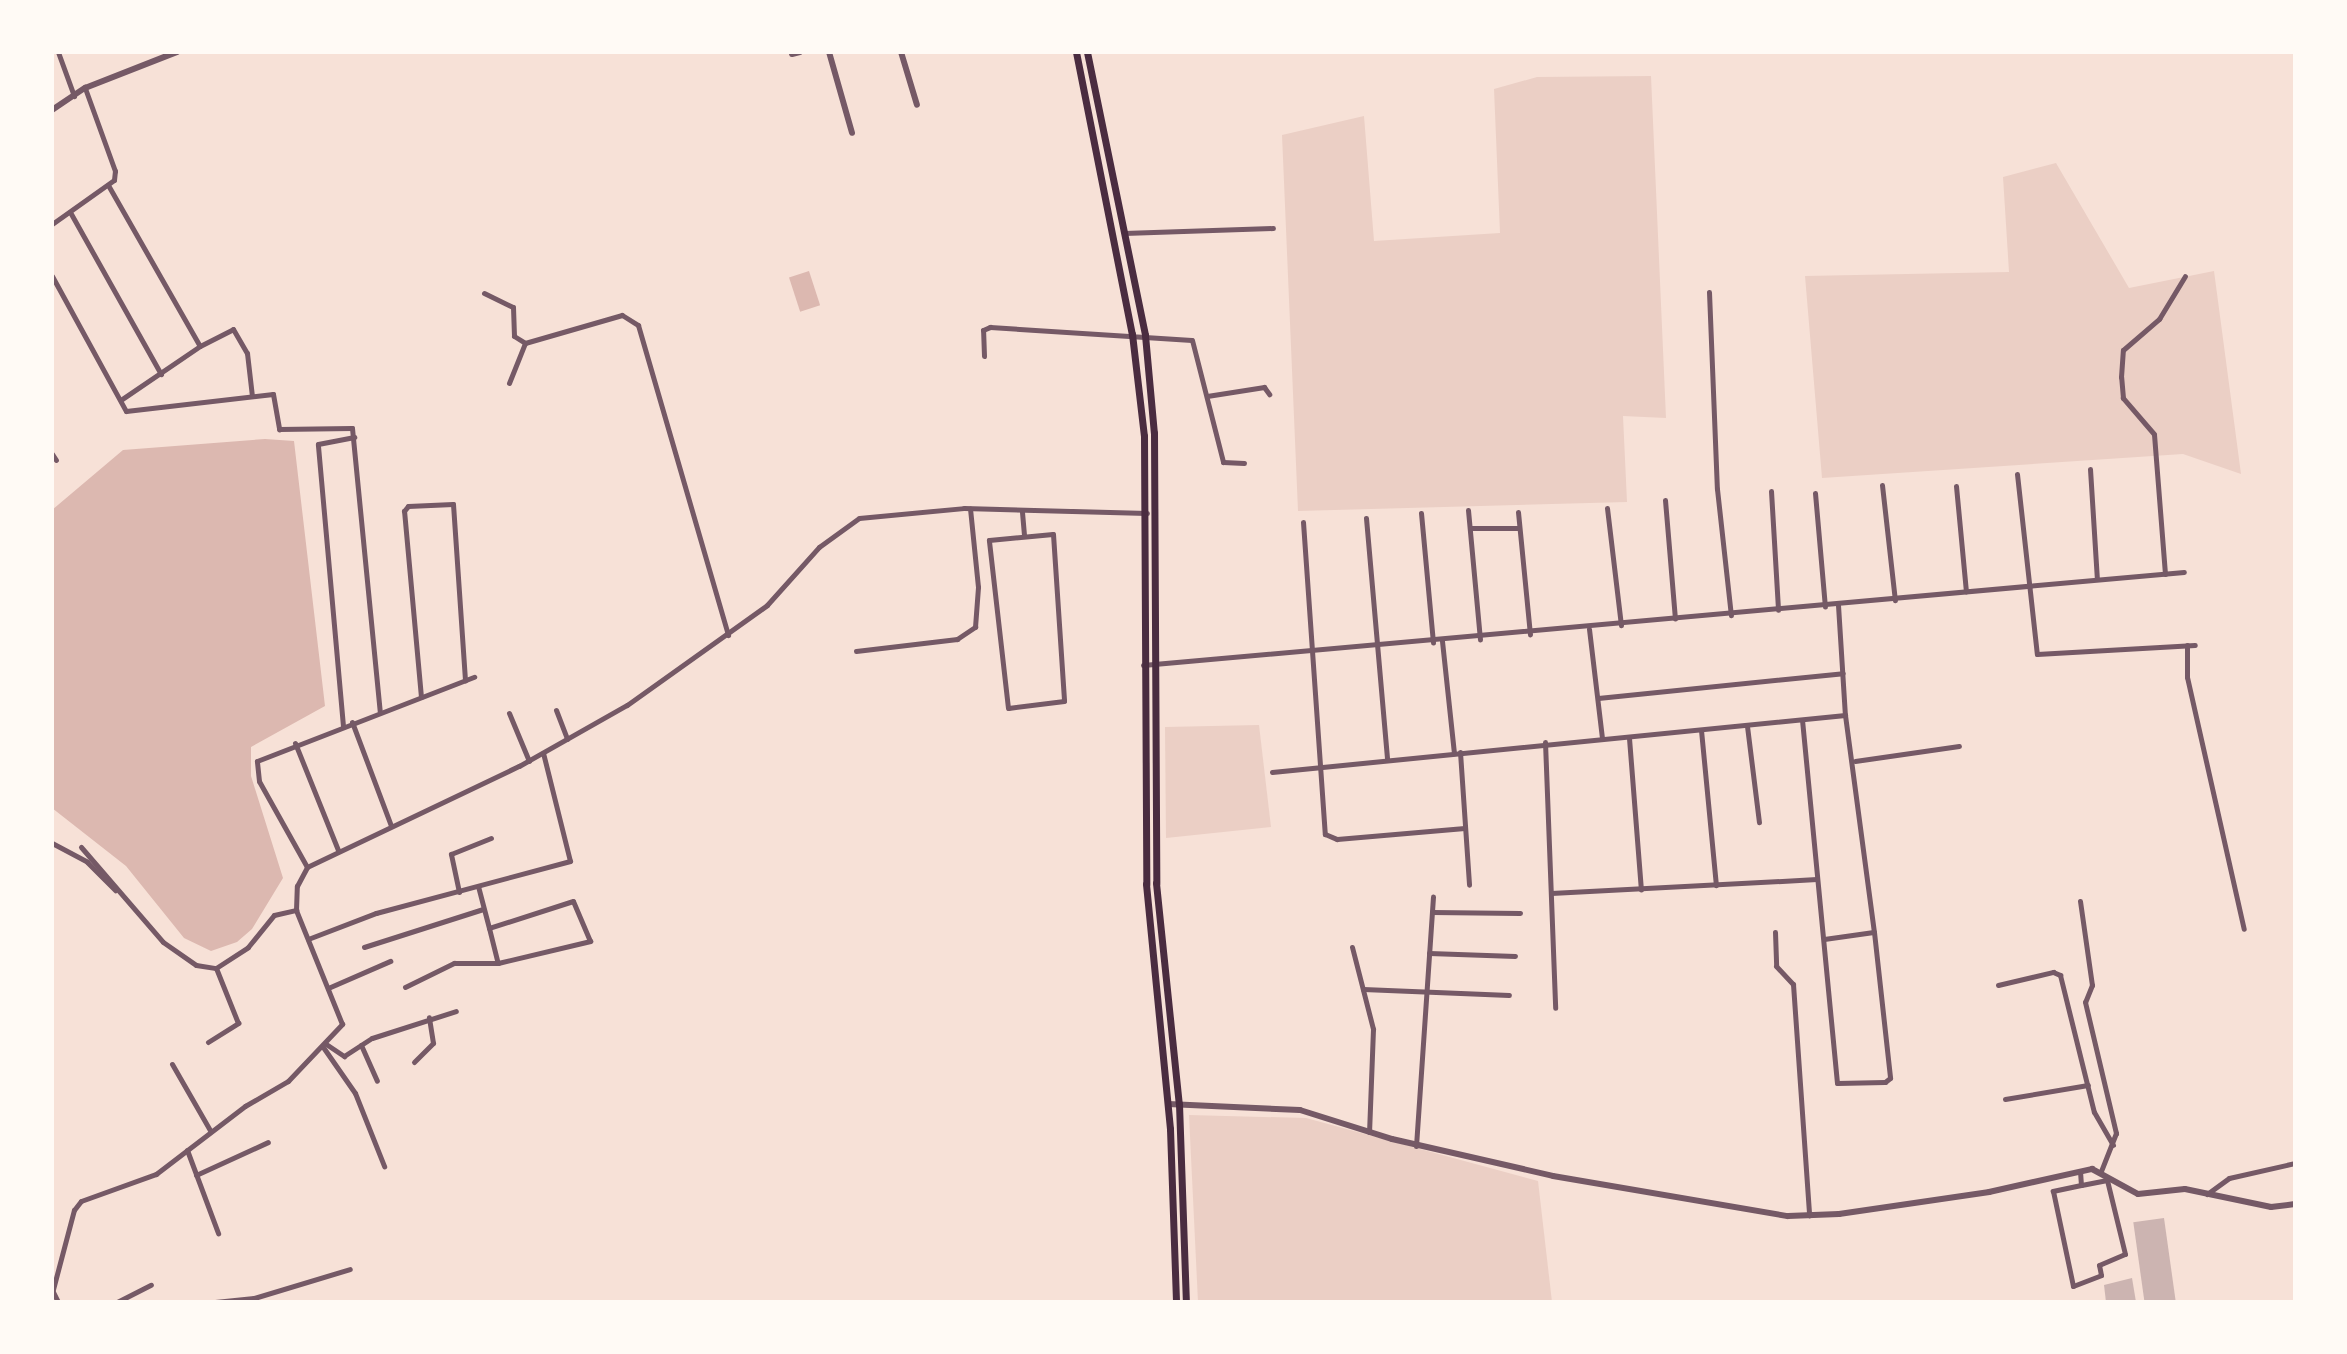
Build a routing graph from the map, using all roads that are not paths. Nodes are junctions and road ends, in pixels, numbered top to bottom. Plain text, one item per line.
1 (58, 52) edge
2 (177, 52) edge
3 (829, 52) edge
4 (901, 52) edge
5 (1076, 52) edge
6 (1087, 52) edge
7 (85, 88) junction
8 (74, 97) junction
9 (917, 105) dead end
10 (52, 110) edge
11 (852, 133) dead end
12 (108, 185) junction
13 (70, 212) junction
14 (52, 224) edge
15 (1273, 228) dead end
16 (1124, 233) junction
17 (52, 276) edge
18 (2185, 276) dead end
19 (1709, 292) dead end
20 (484, 293) dead end
21 (1132, 334) junction
22 (1145, 335) junction
23 (525, 343) junction
24 (200, 346) junction
25 (984, 356) dead end
26 (161, 374) junction
27 (509, 383) dead end
28 (1269, 394) dead end
29 (252, 396) junction
30 (1207, 396) junction
31 (122, 399) junction
32 (354, 437) junction
33 (1244, 463) dead end
34 (2090, 469) dead end
35 (2017, 474) dead end
36 (1882, 485) dead end
37 (1956, 486) dead end
38 (1771, 491) dead end
39 (1815, 493) dead end
40 (1665, 500) dead end
41 (970, 508) junction
42 (1607, 508) dead end
43 (1468, 510) dead end
44 (1022, 512) junction
45 (1518, 512) dead end
46 (1143, 513) junction
47 (1153, 513) junction
48 (1421, 513) dead end
49 (1366, 518) dead end
50 (1303, 522) dead end
51 (1470, 528) junction
52 (1519, 528) junction
53 (1024, 535) junction
54 (2184, 572) dead end
55 (2165, 574) junction
56 (2097, 579) junction
57 (2027, 586) junction
58 (1966, 593) junction
59 (1895, 600) junction
60 (1838, 605) junction
61 (1825, 607) junction
62 (1778, 610) junction
63 (1731, 615) junction
64 (1675, 619) junction
65 (1621, 625) junction
66 (1589, 629) junction
67 (1530, 634) junction
68 (728, 635) junction
69 (1480, 639) junction
70 (1442, 641) junction
71 (1433, 642) junction
72 (2187, 645) junction
73 (2195, 645) dead end
74 (1378, 648) junction
75 (856, 651) dead end
76 (1309, 653) junction
77 (1143, 665) junction
78 (1154, 665) junction
79 (1843, 673) junction
80 (474, 677) dead end
81 (465, 681) junction
82 (421, 697) junction
83 (1598, 698) junction
84 (556, 710) dead end
85 (380, 712) junction
86 (509, 713) dead end
87 (1845, 715) junction
88 (1802, 721) junction
89 (352, 722) junction
90 (343, 726) junction
91 (1747, 726) junction
92 (1701, 730) junction
93 (1602, 738) junction
94 (1629, 738) junction
95 (567, 739) junction
96 (1545, 742) junction
97 (295, 743) junction
98 (1959, 746) dead end
99 (543, 753) junction
100 (1457, 753) junction
101 (1387, 759) junction
102 (529, 761) junction
103 (1855, 761) junction
104 (1317, 767) junction
105 (1272, 772) dead end
106 (1759, 822) dead end
107 (391, 826) junction
108 (1465, 828) junction
109 (491, 838) dead end
110 (52, 843) edge
111 (81, 847) dead end
112 (338, 850) junction
113 (307, 867) junction
114 (1817, 879) junction
115 (1469, 885) dead end
116 (1716, 885) junction
117 (478, 886) junction
118 (1641, 890) junction
119 (459, 892) junction
120 (1551, 893) junction
121 (122, 895) junction
122 (1433, 897) dead end
123 (2080, 901) dead end
124 (483, 909) junction
125 (296, 910) junction
126 (1432, 912) junction
127 (1520, 913) dead end
128 (489, 928) junction
129 (2244, 929) dead end
130 (1775, 932) dead end
131 (1874, 932) junction
132 (308, 939) junction
133 (1823, 939) junction
134 (364, 947) dead end
135 (1352, 947) dead end
136 (1429, 953) junction
137 (1515, 956) dead end
138 (390, 961) dead end
139 (498, 963) junction
140 (216, 968) junction
141 (1998, 985) dead end
142 (405, 987) dead end
143 (328, 988) junction
144 (1363, 989) junction
145 (1427, 993) junction
146 (1509, 995) dead end
147 (1555, 1008) dead end
148 (456, 1011) dead end
149 (429, 1017) junction
150 (208, 1042) dead end
151 (361, 1045) junction
152 (324, 1046) junction
153 (414, 1062) dead end
154 (172, 1064) dead end
155 (377, 1081) dead end
156 (2088, 1085) junction
157 (2005, 1099) dead end
158 (1168, 1104) junction
159 (1179, 1104) junction
160 (210, 1130) junction
161 (1369, 1132) junction
162 (268, 1142) dead end
163 (1416, 1146) junction
164 (2113, 1146) junction
165 (187, 1150) junction
166 (2295, 1163) edge
167 (384, 1166) dead end
168 (2080, 1170) junction
169 (2101, 1171) junction
170 (196, 1175) junction
171 (2081, 1185) junction
172 (2206, 1194) junction
173 (2295, 1204) edge
174 (1809, 1215) junction
175 (218, 1233) dead end
176 (350, 1269) dead end
177 (151, 1285) dead end
178 (53, 1293) edge
179 (58, 1302) edge
180 (117, 1302) edge
181 (215, 1302) edge
182 (1176, 1302) edge
183 (1186, 1302) edge

1 - 8 street
2 - 7 street
3 - 11 street
4 - 9 street
5 - 21 main road
6 - 16 main road
7 - 8 street
7 - 12 street
8 - 10 street
12 - 13 street
12 - 24 street
13 - 14 street
13 - 26 street
15 - 16 street
16 - 22 main road
17 - 31 street
18 - 55 street
19 - 63 street
20 - 23 street
21 - 22 street
21 - 25 street
21 - 46 main road
22 - 30 street
22 - 47 main road
23 - 27 street
23 - 68 street
24 - 26 street
24 - 29 street
26 - 31 street
28 - 30 street
29 - 31 street
29 - 32 street
30 - 33 street
32 - 85 street
32 - 90 street
34 - 56 street
35 - 57 street
36 - 59 street
37 - 58 street
38 - 62 street
39 - 61 street
40 - 64 street
41 - 44 street
41 - 68 street
41 - 75 street
42 - 65 street
43 - 51 street
44 - 46 street
44 - 53 street
45 - 52 street
46 - 47 street
46 - 77 main road
47 - 78 main road
48 - 71 street
49 - 74 street
50 - 76 street
51 - 52 street
51 - 69 street
52 - 67 street
53 - 53 street
54 - 55 street
55 - 56 street
56 - 57 street
57 - 58 street
57 - 72 street
58 - 59 street
59 - 60 street
60 - 61 street
60 - 79 street
61 - 62 street
62 - 63 street
63 - 64 street
64 - 65 street
65 - 66 street
66 - 67 street
66 - 83 street
67 - 69 street
68 - 95 street
69 - 70 street
70 - 71 street
70 - 100 street
71 - 74 street
72 - 73 street
72 - 129 street
74 - 76 street
74 - 101 street
76 - 78 street
76 - 104 street
77 - 78 street
77 - 158 main road
78 - 159 main road
79 - 83 street
79 - 87 street
80 - 81 street
81 - 82 street
81 - 82 street
82 - 85 street
83 - 93 street
84 - 95 street
85 - 89 street
86 - 102 street
87 - 88 street
87 - 103 street
88 - 91 street
88 - 114 street
89 - 90 street
89 - 107 street
90 - 97 street
91 - 92 street
91 - 106 street
92 - 94 street
92 - 116 street
93 - 94 street
93 - 96 street
94 - 118 street
95 - 99 street
96 - 100 street
96 - 120 street
97 - 112 street
97 - 113 street
98 - 103 street
99 - 102 street
99 - 117 street
100 - 101 street
100 - 108 street
101 - 104 street
102 - 107 street
103 - 131 street
104 - 105 street
104 - 108 street
107 - 112 street
108 - 115 street
109 - 119 street
110 - 121 street
111 - 121 street
112 - 113 street
113 - 125 street
114 - 116 street
114 - 133 street
116 - 118 street
117 - 119 street
117 - 124 street
118 - 120 street
119 - 132 street
120 - 147 street
121 - 140 street
122 - 126 street
123 - 164 street
124 - 128 street
124 - 134 street
125 - 132 street
125 - 140 street
126 - 127 street
126 - 136 street
128 - 139 street
128 - 139 street
130 - 174 street
131 - 133 street
131 - 133 street
132 - 143 street
135 - 144 street
136 - 137 street
136 - 145 street
138 - 143 street
139 - 142 street
140 - 150 street
141 - 156 street
143 - 152 street
144 - 145 street
144 - 161 street
145 - 146 street
145 - 163 street
148 - 149 street
149 - 151 street
149 - 153 street
151 - 152 street
151 - 155 street
152 - 160 street
152 - 167 street
154 - 160 street
156 - 157 street
156 - 164 street
158 - 159 street
158 - 182 main road
159 - 161 street
159 - 183 main road
160 - 165 street
161 - 163 street
162 - 170 street
163 - 174 street
164 - 169 street
165 - 170 street
165 - 178 street
166 - 172 street
168 - 169 street
168 - 171 street
168 - 174 street
169 - 172 street
170 - 175 street
171 - 171 street
172 - 173 street
176 - 181 street
177 - 180 street
178 - 179 street

